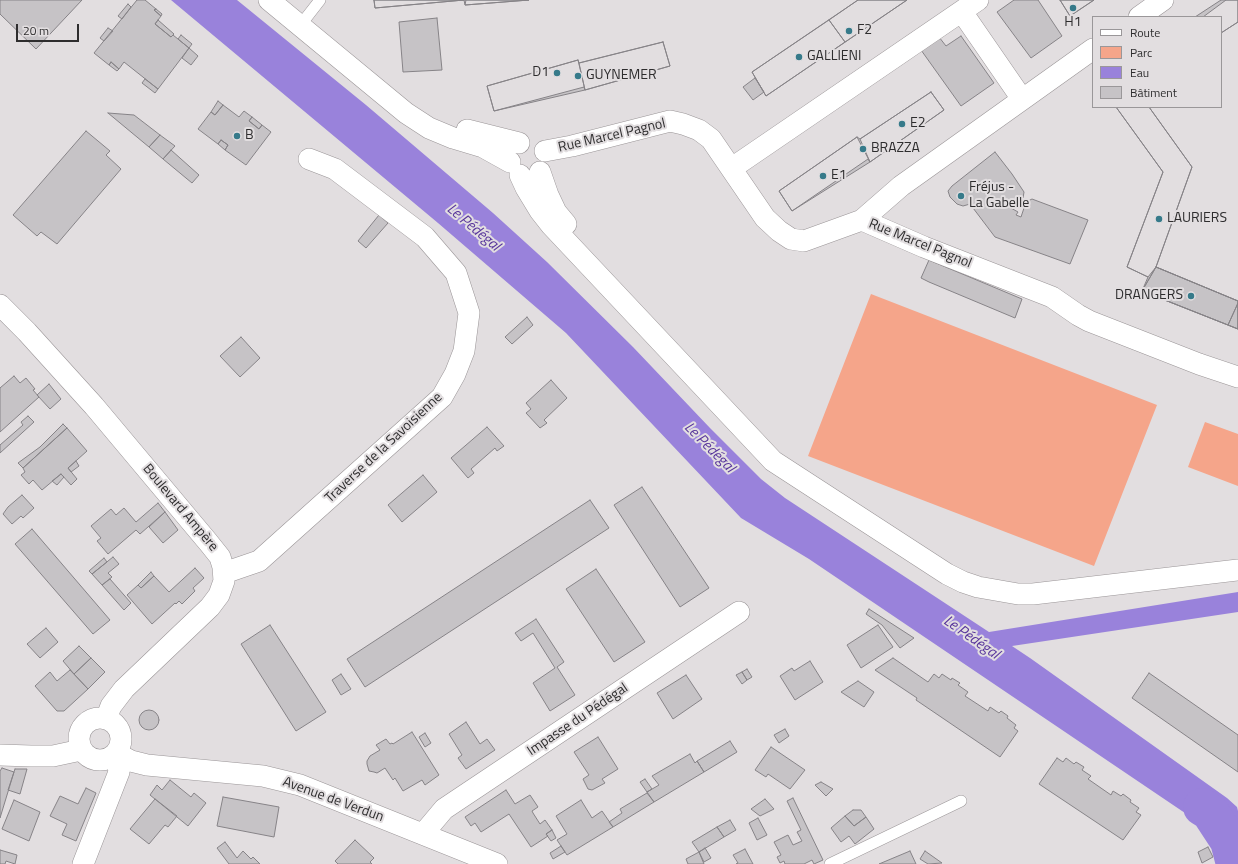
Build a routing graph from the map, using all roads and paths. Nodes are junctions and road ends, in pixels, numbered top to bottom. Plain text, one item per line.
1 (268, 0) edge
2 (285, 0) edge
3 (320, 0) edge
4 (1163, 0) edge
5 (970, 6) edge
6 (1140, 16) edge
7 (306, 18) junction
8 (1092, 50) edge
9 (1022, 99) junction
10 (519, 142) junction
11 (545, 151) junction
12 (309, 158) dead end
13 (732, 168) junction
14 (515, 169) junction
15 (540, 172) junction
16 (862, 220) junction
17 (0, 305) edge
18 (1238, 378) edge
19 (1238, 558) edge
20 (1238, 570) edge
21 (224, 573) junction
22 (739, 612) dead end
23 (106, 718) junction
24 (81, 750) junction
25 (116, 753) junction
26 (0, 755) edge
27 (961, 801) dead end
28 (422, 834) junction
29 (83, 864) edge
30 (497, 864) edge
31 (830, 864) edge

1 - 14 street
2 - 7 street
3 - 7 lane
4 - 6 street
5 - 9 street
5 - 13 street
7 - 10 street
8 - 9 street
9 - 16 street
10 - 11 street
10 - 14 street
11 - 13 street, Rue Marcel Pagnol
11 - 15 street
12 - 21 street, Traverse de la Savoisienne
13 - 16 street, Rue Marcel Pagnol
14 - 15 street
14 - 20 street
15 - 19 street
16 - 18 street, Rue Marcel Pagnol
17 - 21 street, Boulevard Ampère
21 - 23 street, Boulevard Ampère
22 - 28 street, Impasse du Pédégal
23 - 24 street
23 - 25 street
24 - 25 street
24 - 26 street
25 - 28 street, Avenue de Verdun
25 - 29 street
27 - 31 lane
28 - 30 street, Avenue de Verdun

